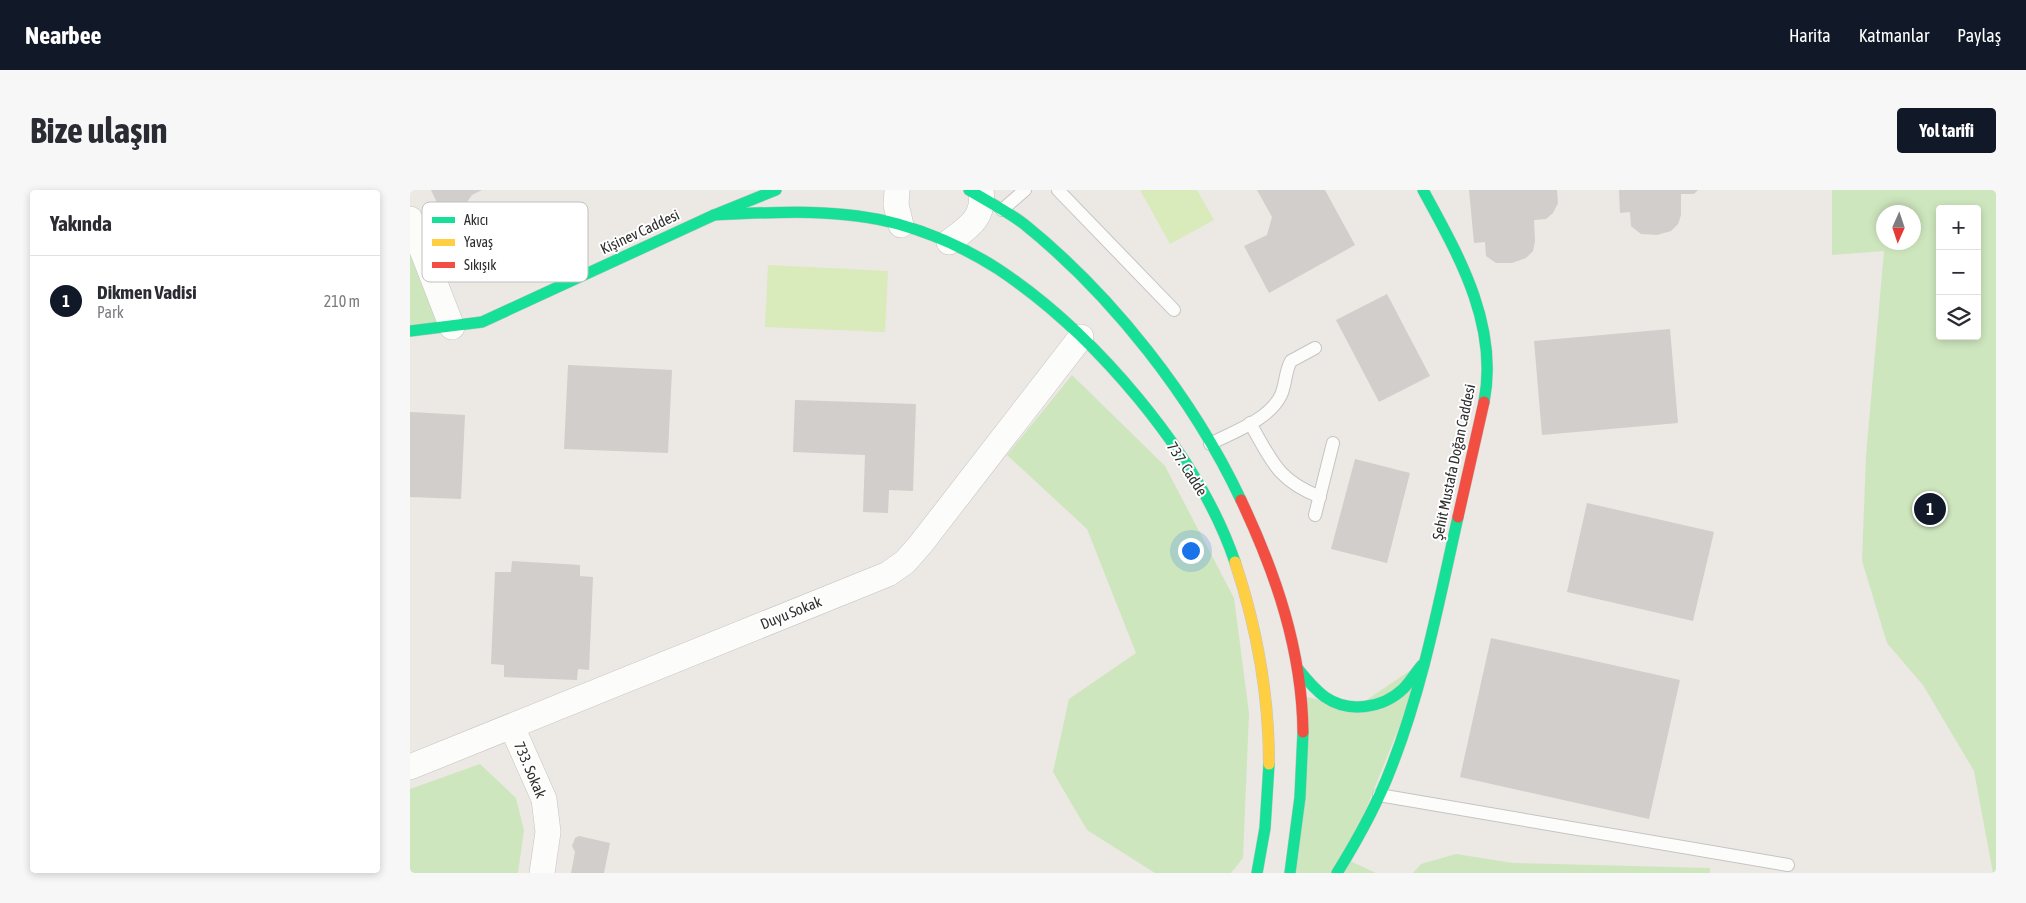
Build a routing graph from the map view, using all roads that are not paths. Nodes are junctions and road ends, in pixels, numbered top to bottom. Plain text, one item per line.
1 (776, 190) edge
2 (897, 190) edge
3 (1026, 190) edge
4 (1058, 190) edge
5 (1422, 190) edge
6 (984, 197) edge
7 (714, 215) junction
8 (410, 219) edge
9 (901, 225) junction
10 (949, 242) junction
11 (422, 250) edge
12 (588, 273) edge
13 (434, 282) edge
14 (569, 282) edge
15 (1174, 310) dead end
16 (452, 327) junction
17 (410, 331) edge
18 (1081, 337) junction
19 (1315, 348) dead end
20 (1250, 423) junction
21 (1333, 443) dead end
22 (1210, 444) junction
23 (1320, 497) junction
24 (1315, 515) dead end
25 (1426, 660) junction
26 (1298, 669) junction
27 (512, 727) junction
28 (410, 767) edge
29 (1379, 796) junction
30 (1788, 865) dead end
31 (542, 873) edge
32 (1256, 873) edge
33 (1290, 873) edge
34 (1336, 873) edge

1 - 7 street, Kişinev Caddesi
2 - 9 street
3 - 6 lane
4 - 15 lane
5 - 25 street, Şehit Mustafa Doğan Caddesi
6 - 10 street
6 - 22 street, 737. Cadde
7 - 9 street, Kişinev Caddesi
7 - 12 street, Kişinev Caddesi
8 - 11 street
9 - 10 street, 737. Cadde
10 - 18 street, 737. Cadde
13 - 16 street
14 - 16 street, Kişinev Caddesi
16 - 17 street, Kişinev Caddesi
18 - 27 street, Duyu Sokak
18 - 32 street, 737. Cadde
19 - 20 lane
20 - 22 lane
20 - 23 lane
21 - 23 lane
22 - 26 street, 737. Cadde
23 - 24 lane
25 - 26 street, Şehit Mustafa Doğan Caddesi
25 - 29 street, Şehit Mustafa Doğan Caddesi
26 - 33 street, 737. Cadde
27 - 28 street, Duyu Sokak
27 - 31 street, 733. Sokak
29 - 30 lane
29 - 34 street, Şehit Mustafa Doğan Caddesi

